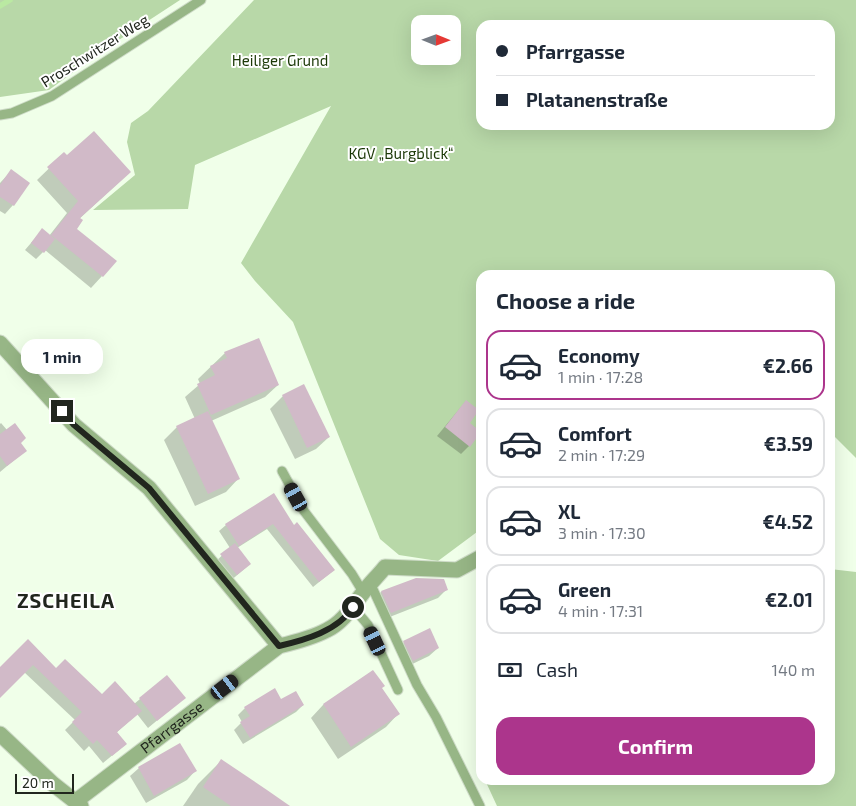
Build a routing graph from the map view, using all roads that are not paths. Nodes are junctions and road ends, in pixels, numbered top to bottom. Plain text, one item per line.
1 (201, 0) edge
2 (0, 115) edge
3 (0, 343) edge
4 (282, 471) dead end
5 (476, 560) edge
6 (367, 588) junction
7 (353, 607) junction
8 (279, 646) junction
9 (398, 690) dead end
10 (0, 734) edge
11 (79, 803) edge
12 (480, 806) edge

1 - 2 lane, Proschwitzer Weg
3 - 8 street
4 - 6 lane
5 - 6 street, Pfarrgasse
6 - 7 street, Pfarrgasse
6 - 12 lane
7 - 8 street, Pfarrgasse
7 - 9 lane
8 - 11 street, Pfarrgasse
10 - 11 street

